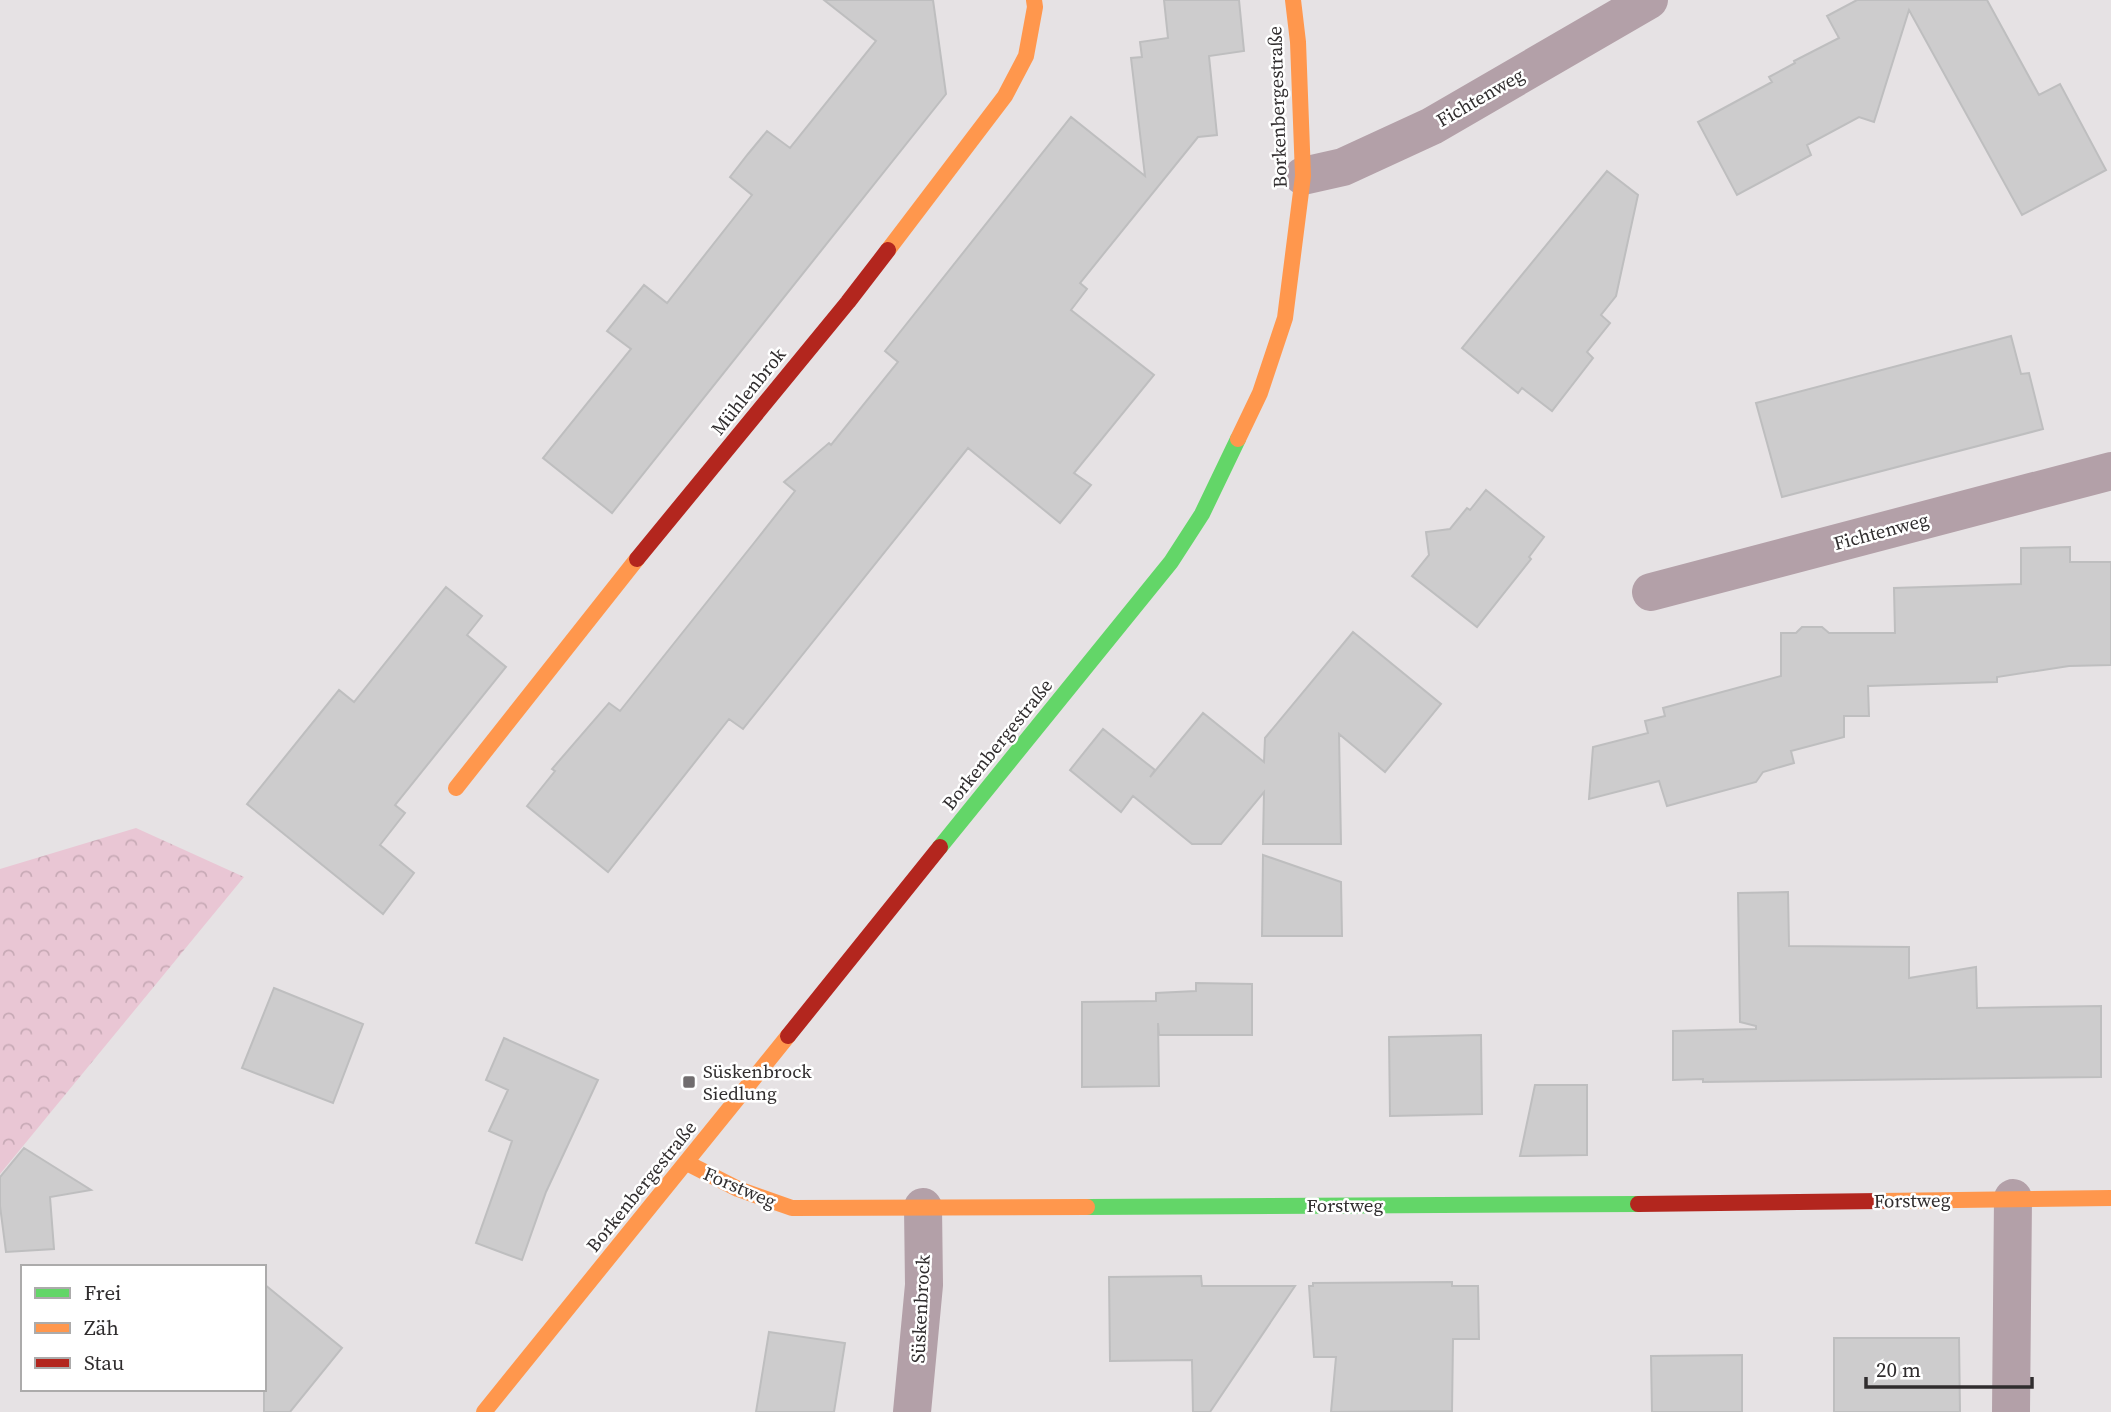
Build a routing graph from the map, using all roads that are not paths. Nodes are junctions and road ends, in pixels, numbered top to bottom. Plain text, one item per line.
1 (1034, 0) edge
2 (1293, 0) edge
3 (1648, 0) edge
4 (1303, 176) junction
5 (2111, 471) edge
6 (1651, 592) dead end
7 (456, 788) dead end
8 (687, 1163) junction
9 (2013, 1198) junction
10 (2111, 1198) edge
11 (923, 1206) junction
12 (484, 1412) edge
13 (912, 1412) edge
14 (2011, 1412) edge

1 - 7 street, Mühlenbrok
2 - 4 street, Borkenbergestraße
3 - 4 street, Fichtenweg
4 - 8 street, Borkenbergestraße
5 - 6 street, Fichtenweg
8 - 11 street, Forstweg
8 - 12 street, Borkenbergestraße
9 - 10 street, Forstweg
9 - 11 street, Forstweg
9 - 14 street
11 - 13 street, Süskenbrock

